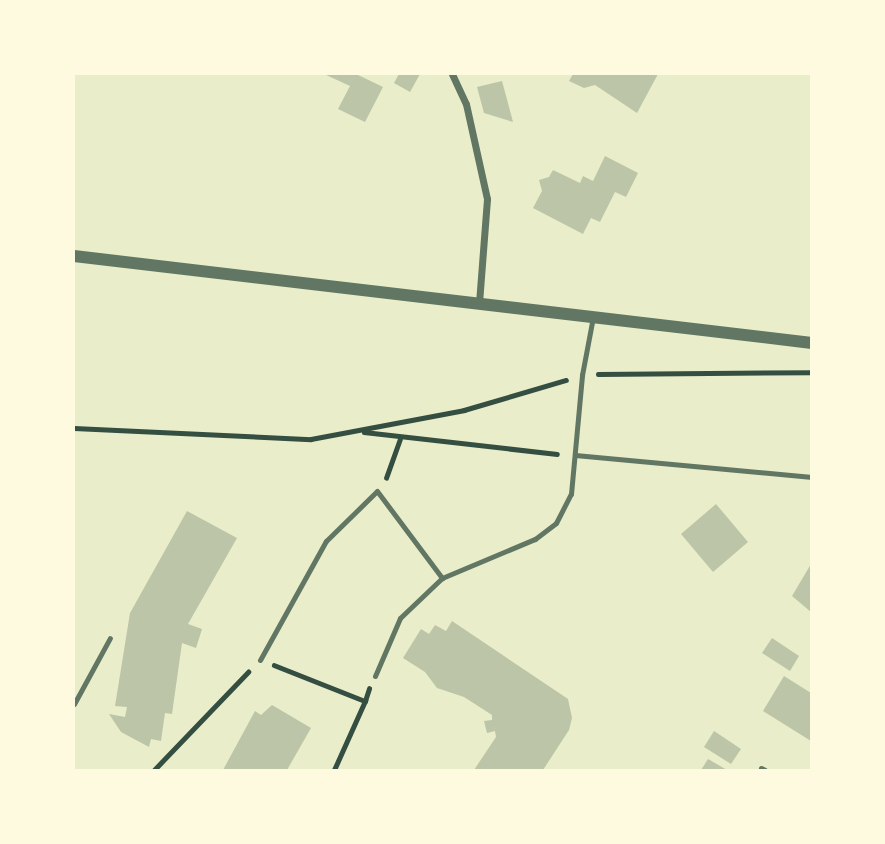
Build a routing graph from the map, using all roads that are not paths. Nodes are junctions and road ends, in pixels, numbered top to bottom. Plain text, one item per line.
1 (452, 74) edge
2 (74, 256) edge
3 (480, 304) junction
4 (593, 317) junction
5 (811, 343) edge
6 (575, 455) junction
7 (811, 477) edge
8 (442, 578) junction
9 (110, 638) dead end
10 (260, 660) road end
11 (374, 676) road end
12 (74, 704) edge

1 - 3 street
2 - 3 street
3 - 4 street
4 - 5 street
4 - 6 lane
6 - 7 lane
6 - 8 lane
8 - 10 lane
8 - 11 lane
9 - 12 lane

